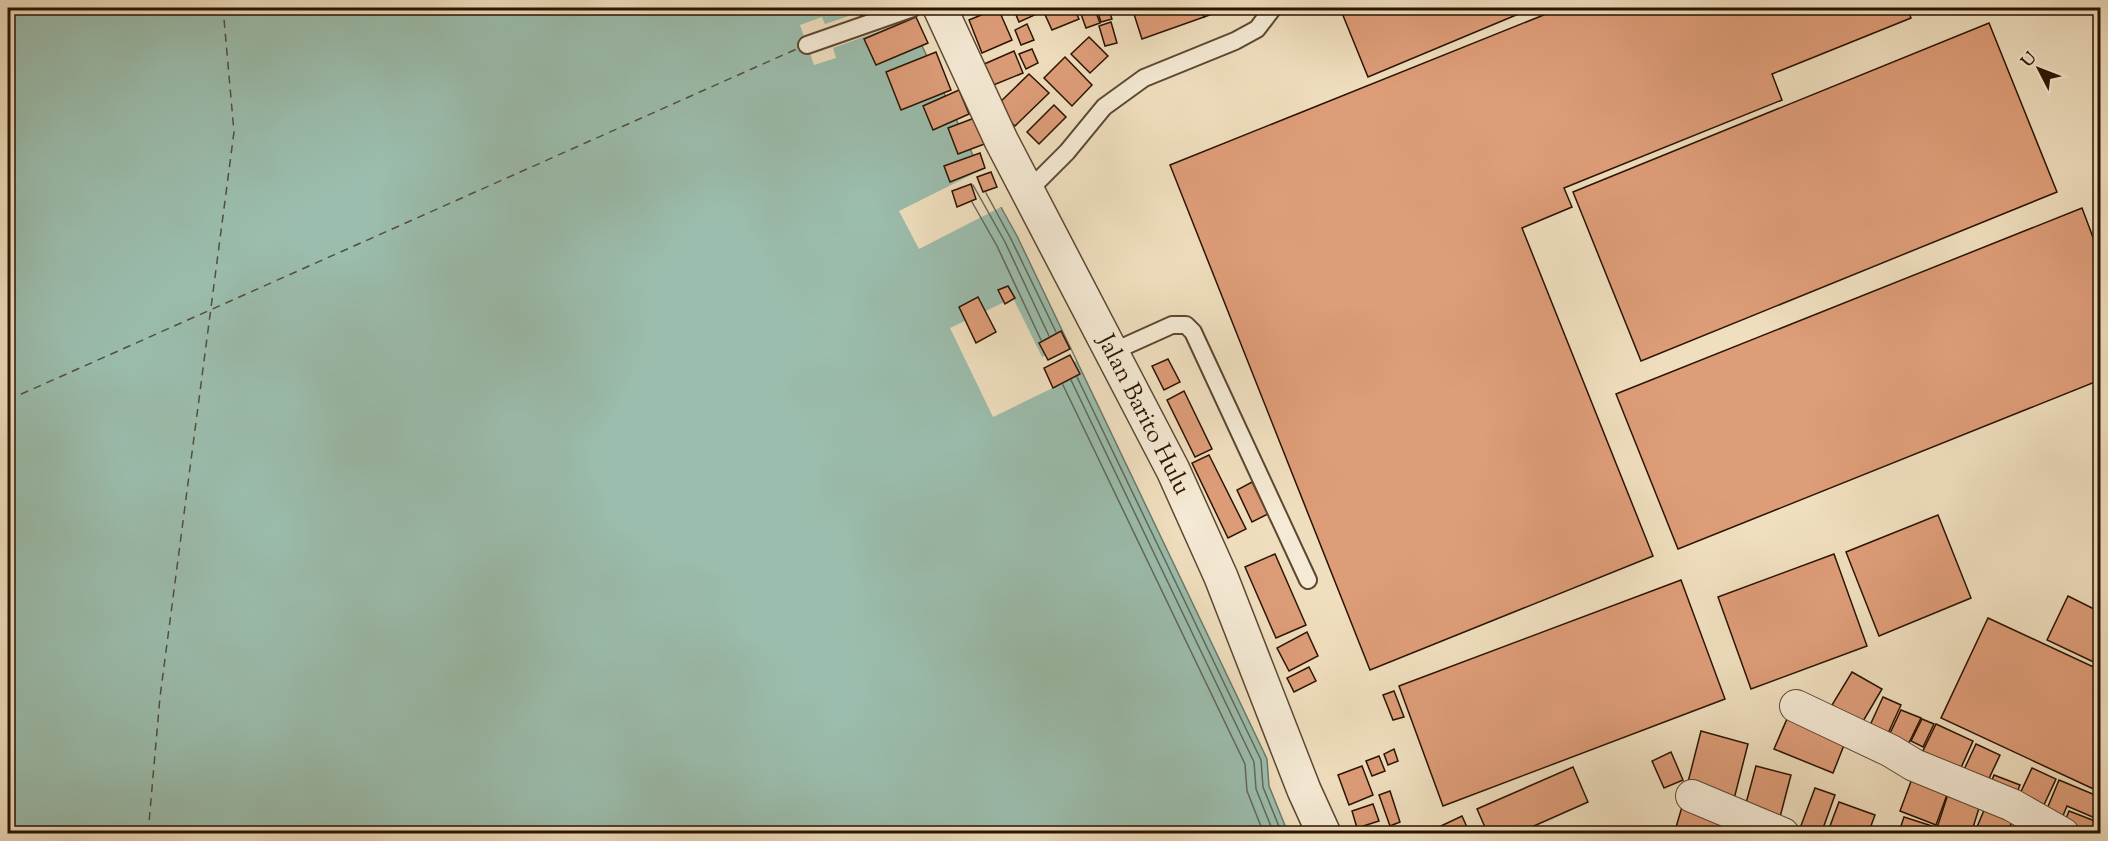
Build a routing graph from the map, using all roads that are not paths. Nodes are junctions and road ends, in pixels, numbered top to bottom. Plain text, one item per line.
1 (913, 8) edge
2 (940, 8) edge
3 (1273, 8) edge
4 (807, 45) dead end
5 (1028, 191) junction
6 (1112, 351) junction
7 (1308, 580) dead end
8 (1796, 706) dead end
9 (1692, 796) dead end
10 (1324, 834) edge
11 (1783, 834) edge
12 (2063, 834) edge

1 - 4 lane
2 - 5 street, Jalan Barito Hulu
3 - 5 lane
5 - 6 street, Jalan Barito Hulu
6 - 7 lane
6 - 10 street, Jalan Barito Hulu
8 - 12 street
9 - 11 street

